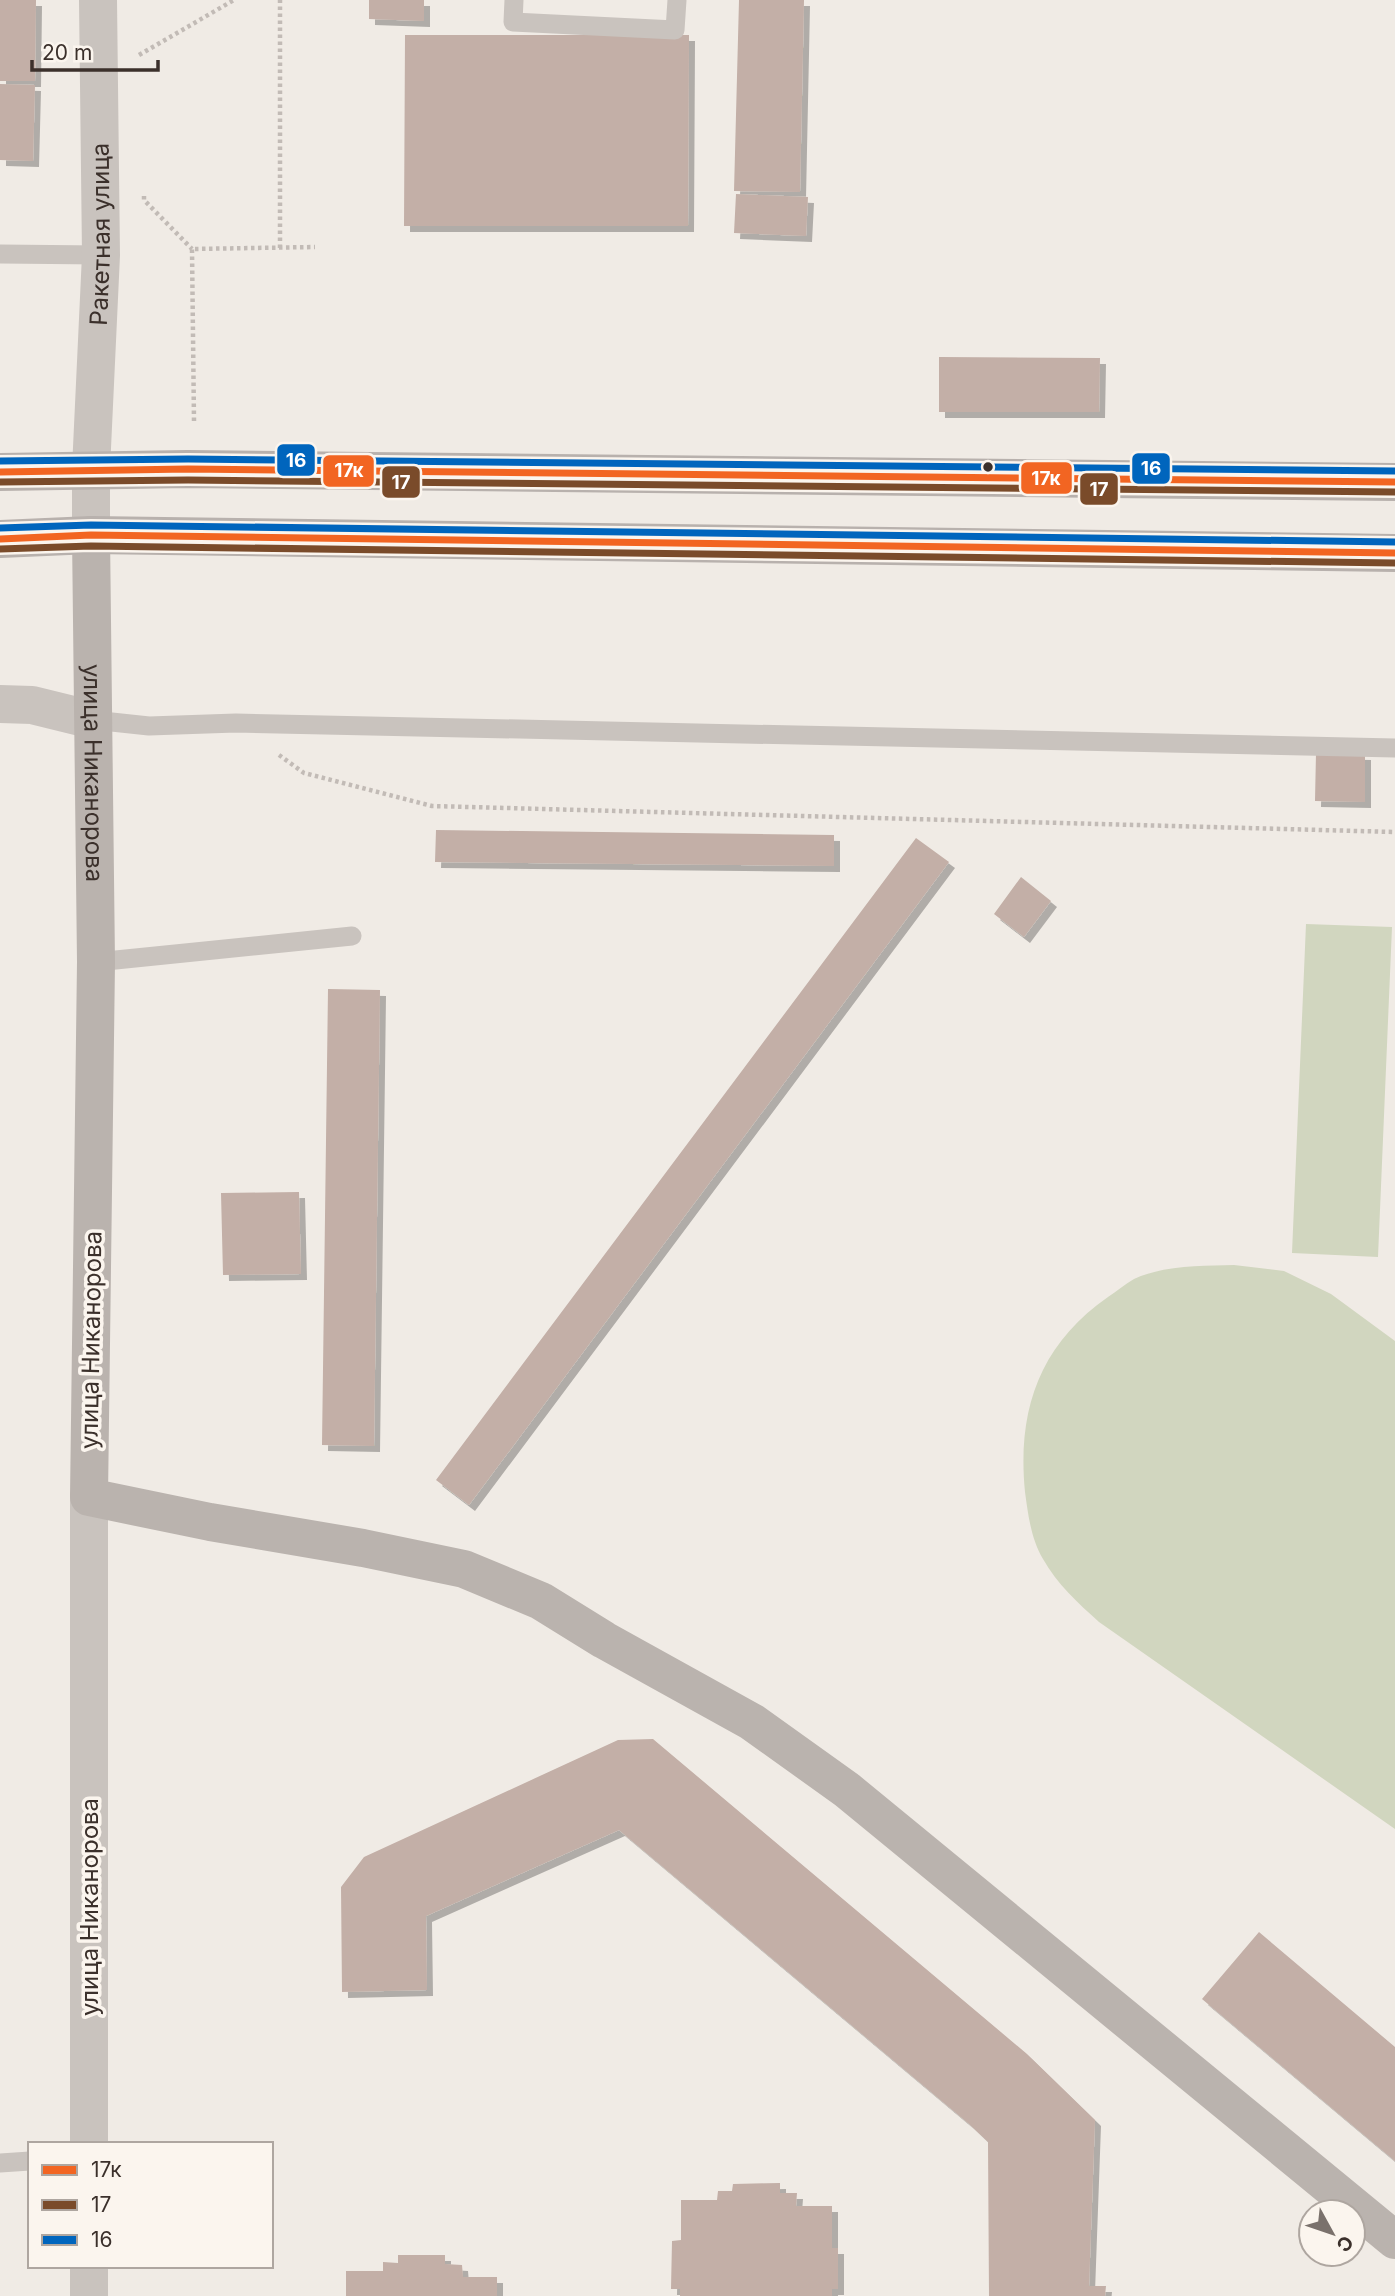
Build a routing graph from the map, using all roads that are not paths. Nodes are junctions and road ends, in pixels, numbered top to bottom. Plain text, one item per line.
1 (98, 0) edge
2 (514, 0) edge
3 (677, 0) edge
4 (0, 254) edge
5 (102, 255) junction
6 (91, 469) junction
7 (0, 471) edge
8 (1395, 482) edge
9 (91, 536) junction
10 (0, 538) edge
11 (1395, 553) edge
12 (0, 704) edge
13 (93, 720) junction
14 (1395, 748) edge
15 (352, 936) dead end
16 (96, 962) junction
17 (89, 1497) junction
18 (89, 2142) edge
19 (28, 2161) edge
20 (0, 2163) edge
21 (1395, 2241) edge
22 (89, 2268) edge
23 (89, 2296) edge

1 - 5 street, Ракетная улица
2 - 3 lane
4 - 5 lane
5 - 6 street, Ракетная улица
6 - 7 main road
6 - 8 main road
6 - 9 street, Ракетная улица
9 - 10 main road
9 - 11 main road
9 - 13 street, улица Никанорова
12 - 13 street
13 - 14 lane
13 - 16 street, улица Никанорова
15 - 16 lane
16 - 17 street, улица Никанорова
17 - 18 street, улица Никанорова
17 - 21 street
19 - 20 lane
22 - 23 street

